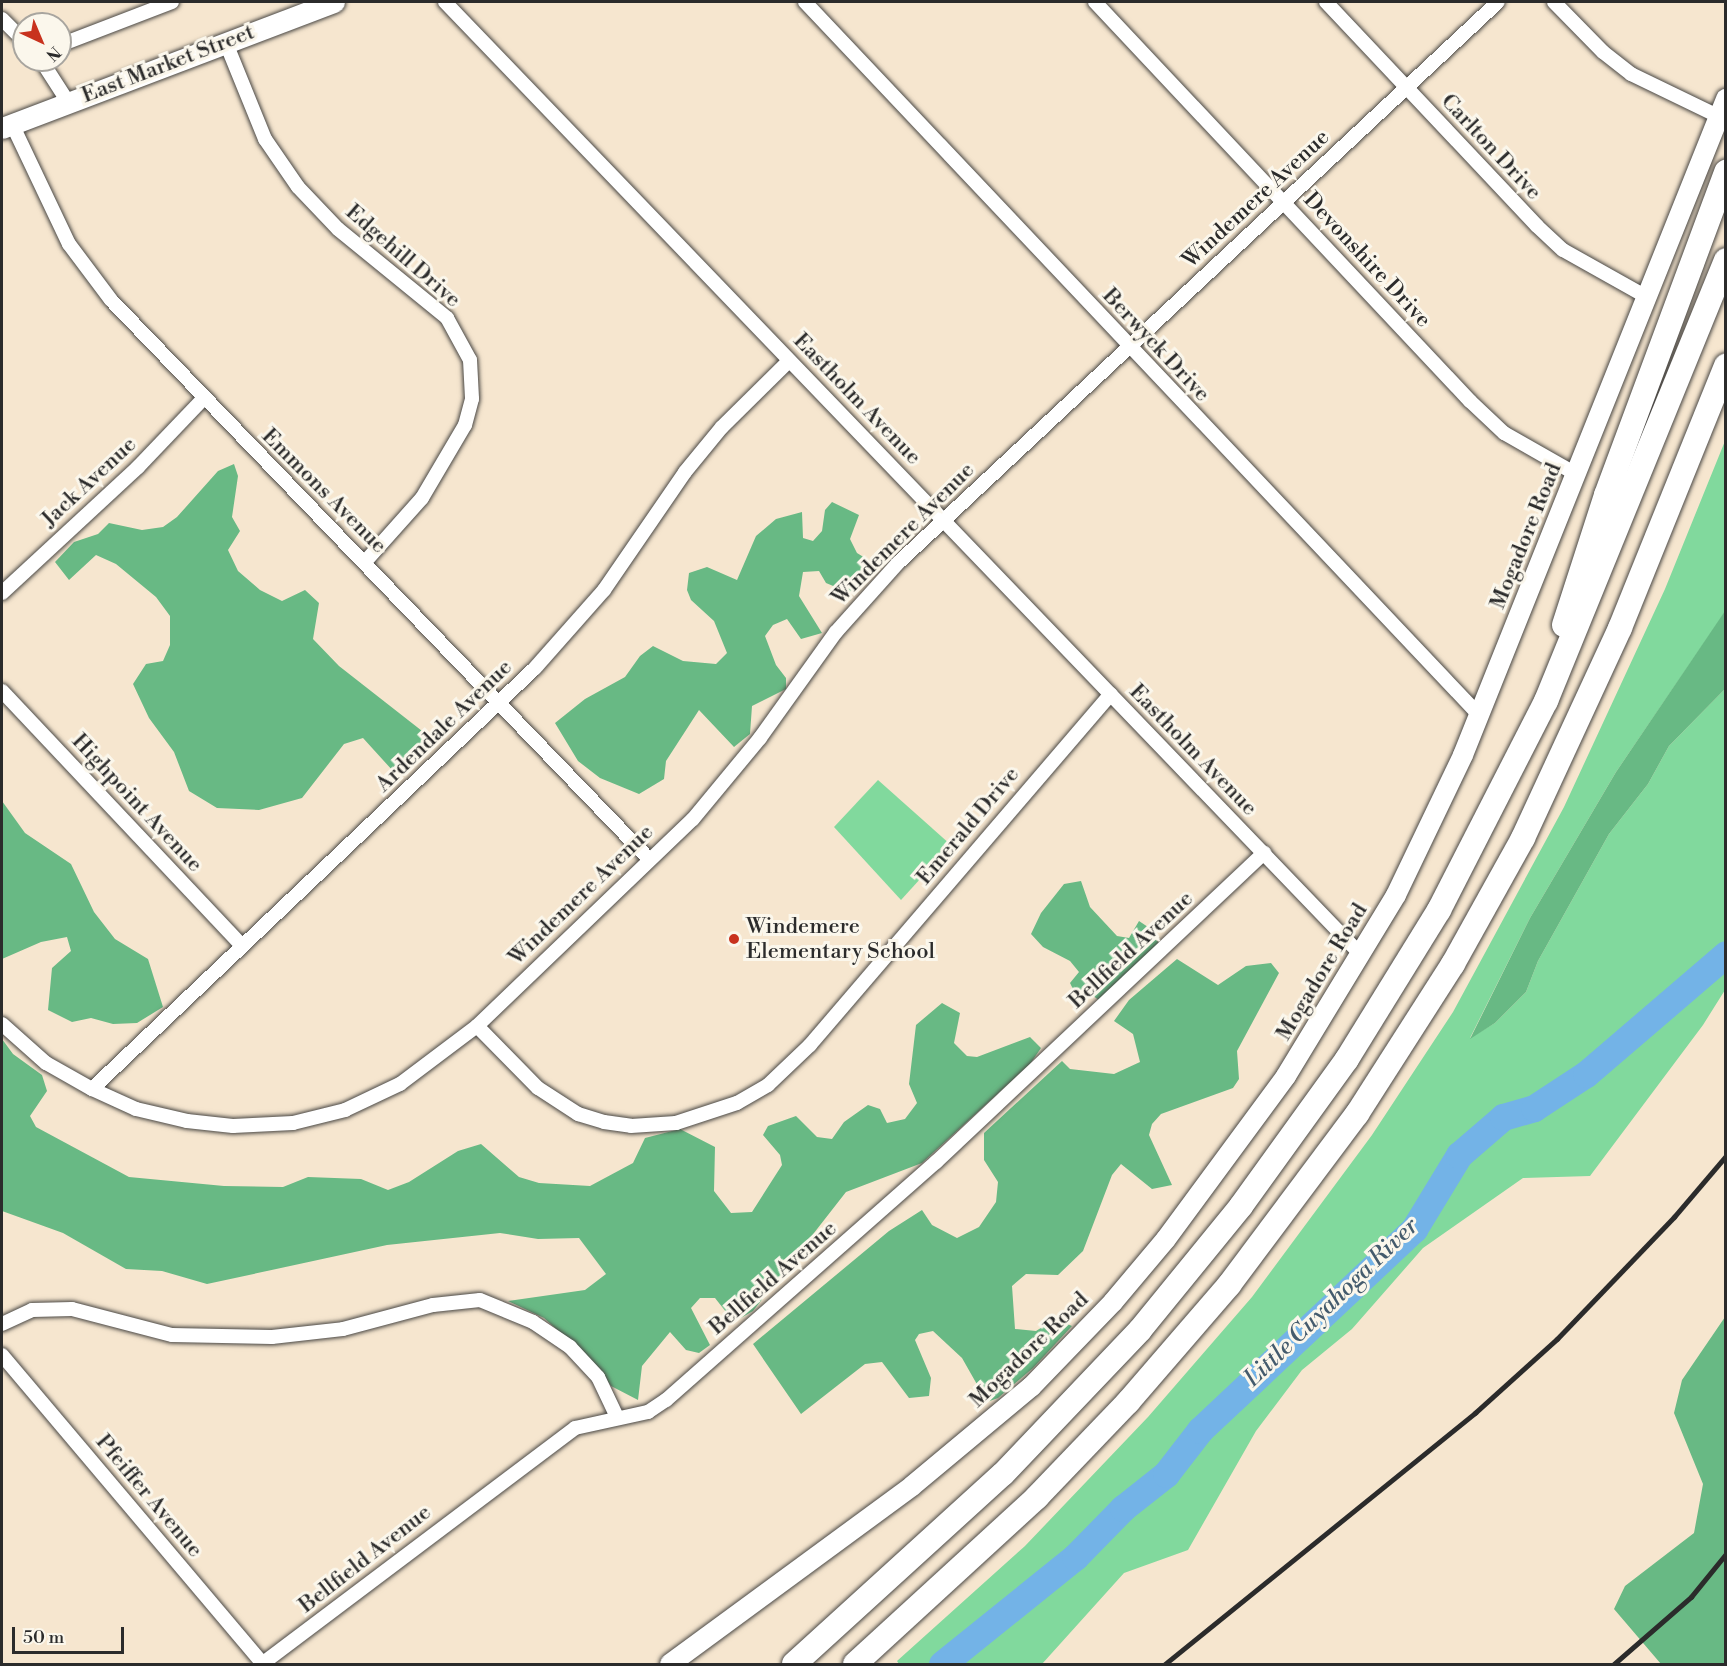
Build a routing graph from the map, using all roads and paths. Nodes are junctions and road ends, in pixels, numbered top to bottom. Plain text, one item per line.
1 (172, 2) edge
2 (334, 2) edge
3 (445, 2) edge
4 (805, 2) edge
5 (1095, 2) edge
6 (1326, 2) edge
7 (1498, 2) edge
8 (1554, 2) edge
9 (72, 40) edge
10 (226, 43) junction
11 (50, 72) edge
12 (1407, 89) junction
13 (69, 102) junction
14 (1722, 108) edge
15 (7, 126) edge
16 (1725, 172) edge
17 (1285, 202) junction
18 (1725, 260) edge
19 (1645, 296) junction
20 (1129, 346) junction
21 (789, 361) junction
22 (1725, 366) edge
23 (1725, 380) edge
24 (203, 399) junction
25 (1699, 432) junction
26 (1576, 474) junction
27 (944, 519) junction
28 (365, 562) junction
29 (2, 593) edge
30 (2, 691) edge
31 (1112, 694) junction
32 (1546, 701) junction
33 (499, 703) junction
34 (1479, 715) junction
35 (1264, 853) junction
36 (648, 858) junction
37 (241, 945) junction
38 (1362, 956) junction
39 (2, 1024) edge
40 (477, 1026) junction
41 (92, 1089) junction
42 (2, 1324) edge
43 (2, 1354) edge
44 (617, 1417) junction
45 (263, 1664) edge
46 (670, 1665) edge
47 (794, 1665) edge
48 (855, 1665) edge

1 - 9 street
2 - 10 main road, East Market Street
3 - 21 street, Eastholm Avenue
4 - 20 street, Berwyck Drive
5 - 17 street, Devonshire Drive
6 - 12 street, Carlton Drive
7 - 12 street, Windemere Avenue
8 - 14 street
10 - 13 main road, East Market Street
10 - 28 street, Edgehill Drive
11 - 13 street
12 - 17 street, Windemere Avenue
12 - 19 street, Carlton Drive
13 - 15 main road, East Market Street
14 - 19 street, Mogadore Road
15 - 24 street, Emmons Avenue
16 - 32 highway
17 - 20 street, Windemere Avenue
17 - 26 street, Devonshire Drive
18 - 32 highway
19 - 26 street, Mogadore Road
20 - 27 street, Windemere Avenue
20 - 34 street, Berwyck Drive
21 - 27 street, Eastholm Avenue
21 - 33 street, Ardendale Avenue
22 - 25 highway
23 - 25 highway
24 - 28 street, Emmons Avenue
24 - 29 street, Jack Avenue
25 - 48 highway
26 - 34 street, Mogadore Road
27 - 31 street, Eastholm Avenue
27 - 36 street, Windemere Avenue
28 - 33 street, Emmons Avenue
30 - 37 street, Highpoint Avenue
31 - 35 street, Eastholm Avenue
31 - 40 street, Emerald Drive
32 - 47 highway
33 - 36 street, Emmons Avenue
33 - 37 street, Ardendale Avenue
34 - 38 street, Mogadore Road
35 - 38 street, Eastholm Avenue
35 - 44 street, Bellfield Avenue
36 - 40 street, Windemere Avenue
37 - 41 street, Ardendale Avenue
38 - 46 street, Mogadore Road
39 - 41 street, Windemere Avenue
40 - 41 street, Windemere Avenue
42 - 44 street
43 - 45 street, Pfeiffer Avenue
44 - 45 street, Bellfield Avenue

